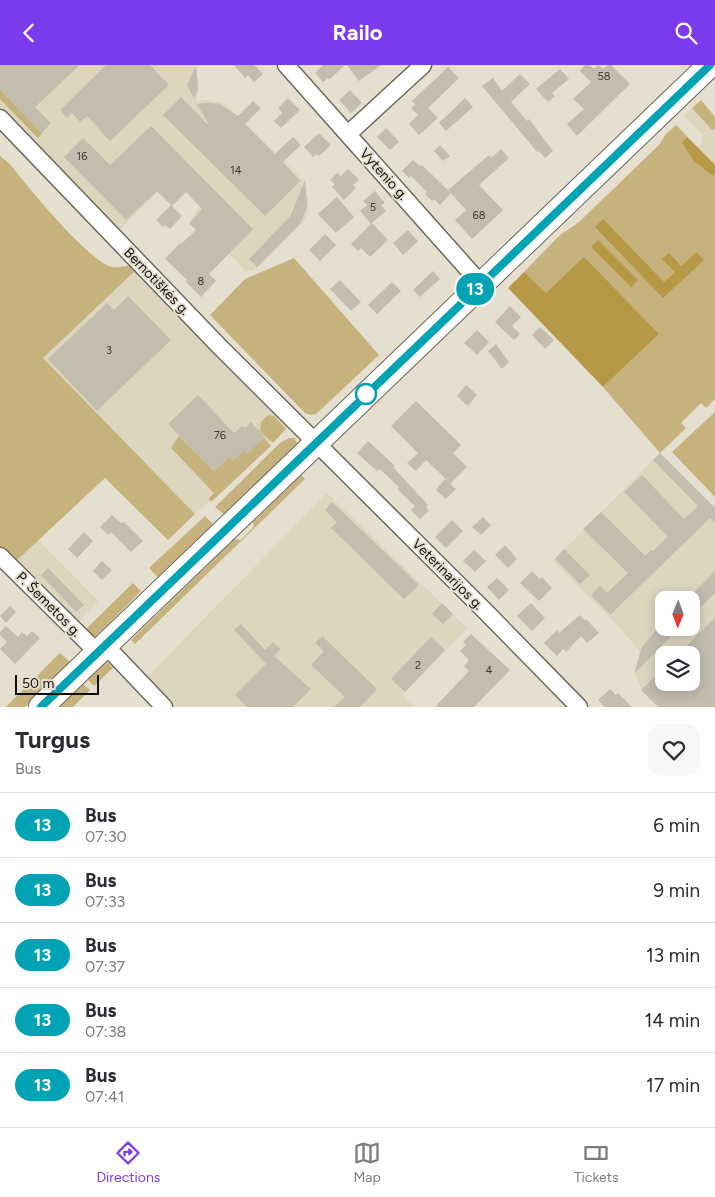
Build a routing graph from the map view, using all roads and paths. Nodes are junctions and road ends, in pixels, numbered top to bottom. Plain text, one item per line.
1 (286, 65) edge
2 (423, 65) edge
3 (710, 65) edge
4 (0, 118) edge
5 (348, 134) junction
6 (481, 283) junction
7 (316, 443) junction
8 (0, 556) edge
9 (101, 648) junction
10 (41, 707) edge
11 (164, 707) edge
12 (579, 707) edge

1 - 5 street, Vytenio g.
2 - 5 street
3 - 6 highway
4 - 7 street, Bernotiškės g.
5 - 6 street, Vytenio g.
6 - 7 highway
7 - 9 highway
7 - 12 street, Veterinarijos g.
8 - 9 street, P. Šemetos g.
9 - 10 highway
9 - 11 street, P. Šemetos g.

